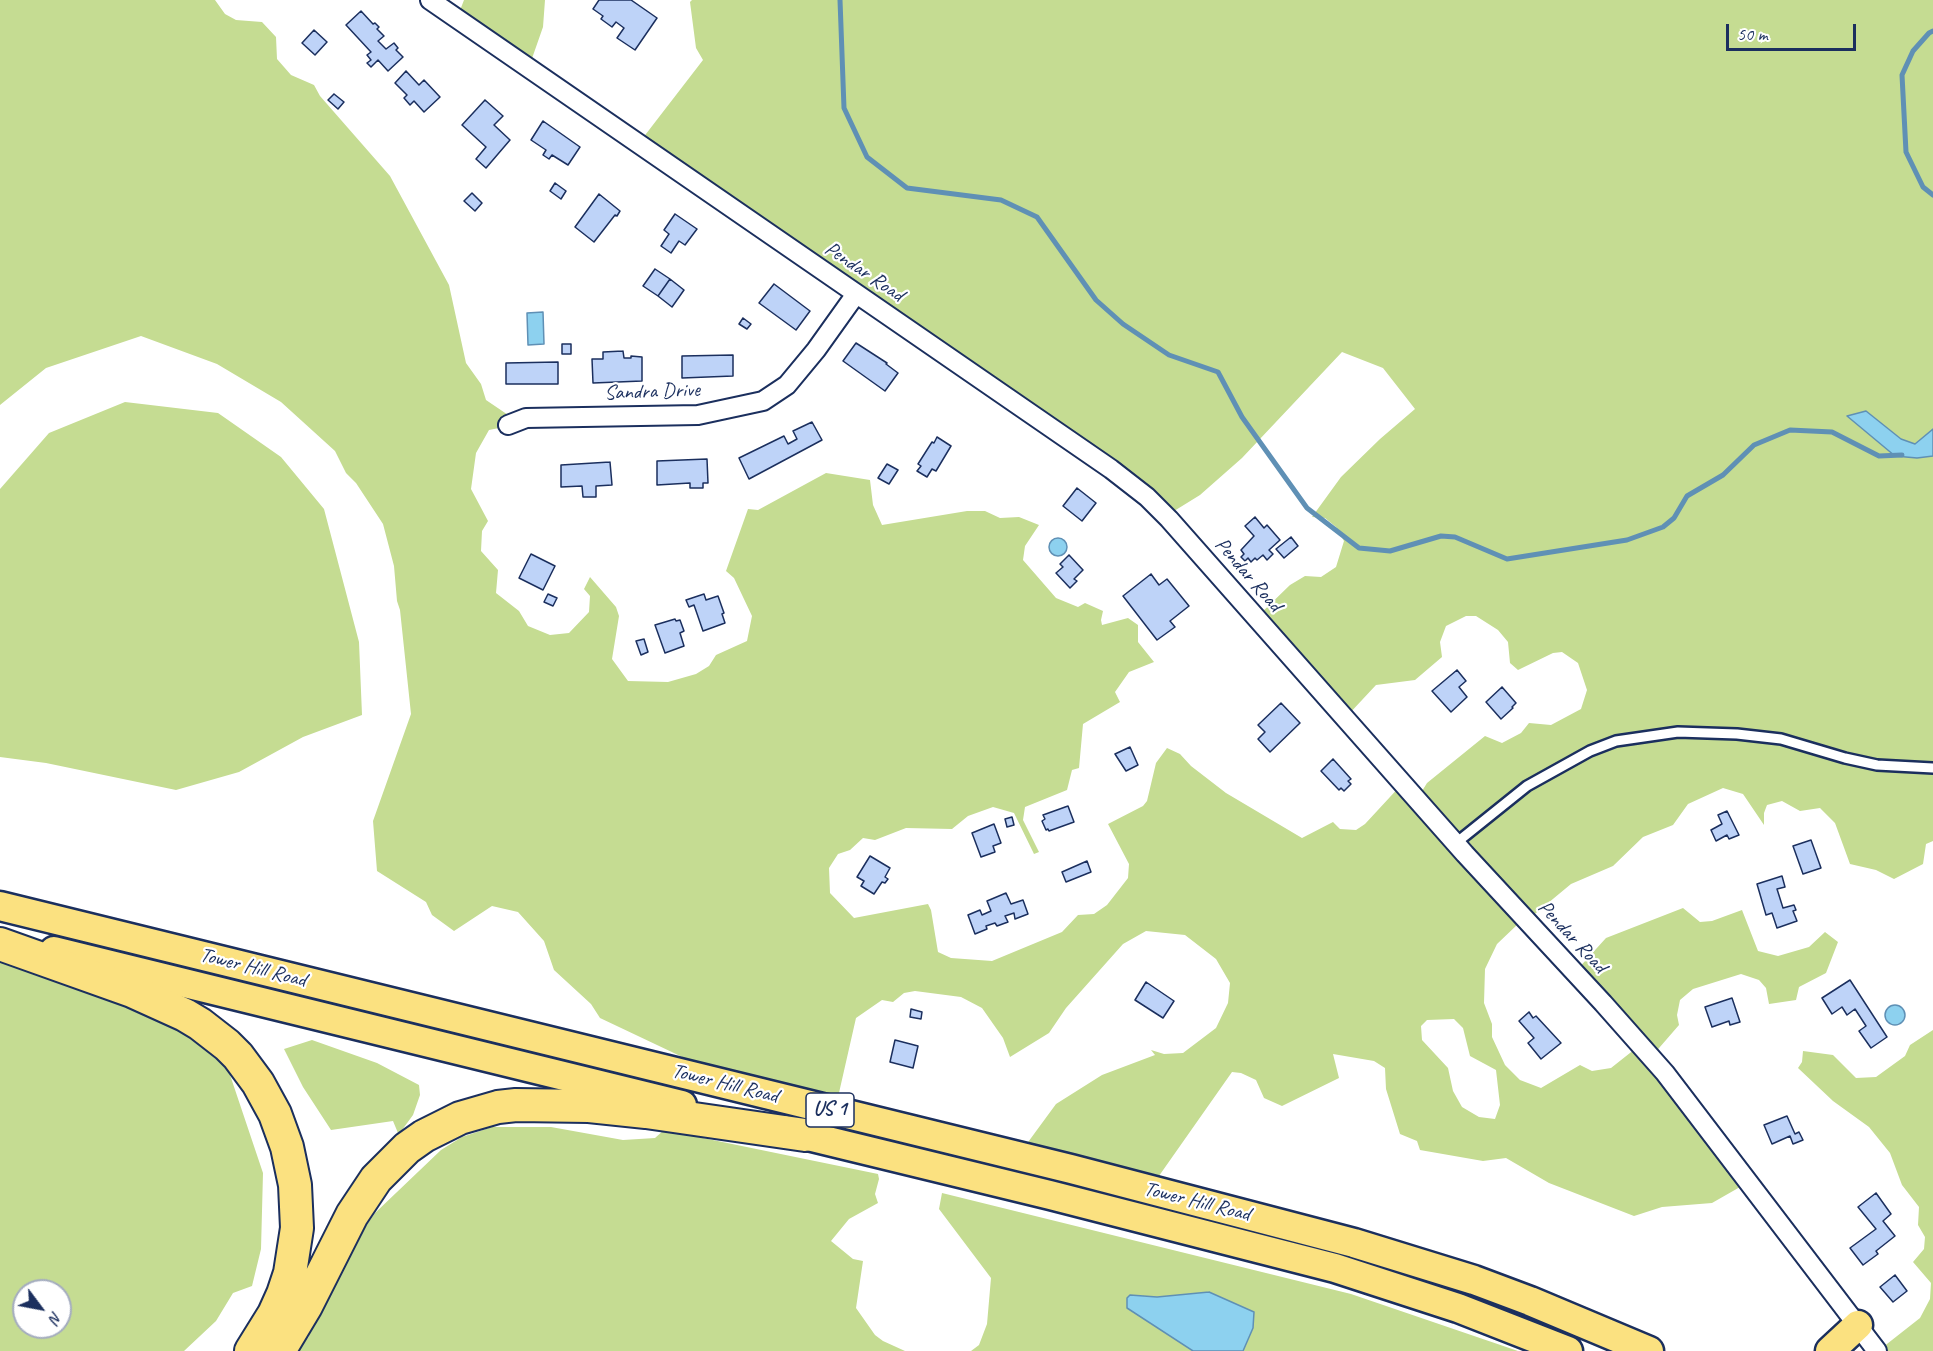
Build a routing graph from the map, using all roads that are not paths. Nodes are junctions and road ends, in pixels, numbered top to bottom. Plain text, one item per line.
1 (430, 0) edge
2 (856, 294) junction
3 (508, 425) dead end
4 (1933, 768) edge
5 (1456, 843) junction
6 (0, 906) edge
7 (0, 937) edge
8 (0, 944) edge
9 (805, 1135) junction
10 (1858, 1326) junction
11 (251, 1351) edge
12 (279, 1351) edge
13 (1568, 1351) edge
14 (1649, 1351) edge
15 (1830, 1351) edge
16 (1877, 1351) edge

1 - 2 street, Pendar Road
2 - 3 street, Sandra Drive
2 - 5 street, Pendar Road
4 - 5 lane
5 - 10 street, Pendar Road
6 - 14 highway, Tower Hill Road / US 1
7 - 9 highway, Tower Hill Road / US 1
8 - 11 highway
9 - 12 highway
9 - 13 highway, Tower Hill Road / US 1
10 - 15 highway
10 - 16 street, Pendar Road

